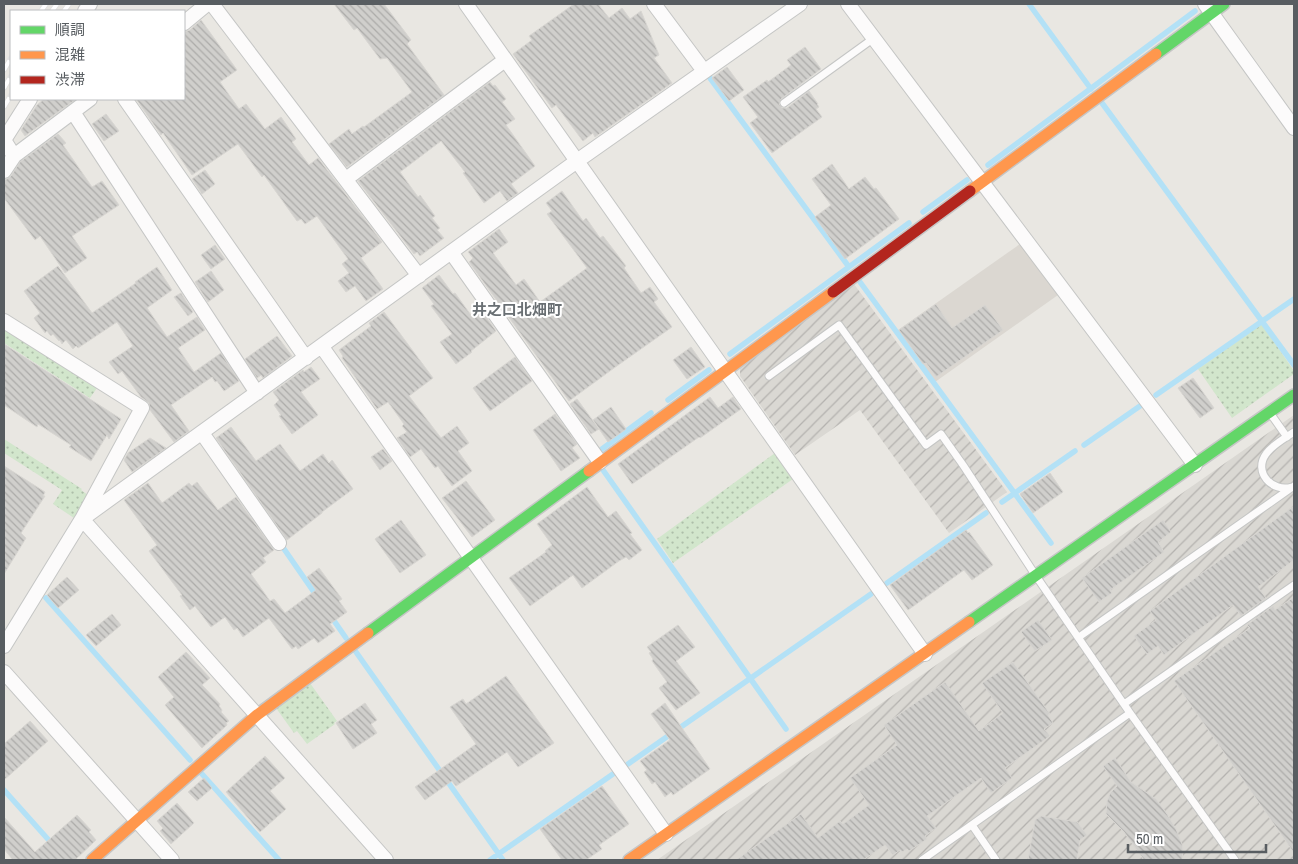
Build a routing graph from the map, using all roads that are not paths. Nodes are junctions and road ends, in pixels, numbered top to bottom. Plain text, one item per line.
1 (207, 4) edge
2 (212, 4) edge
3 (466, 4) edge
4 (654, 4) edge
5 (800, 4) edge
6 (848, 4) edge
7 (1224, 4) edge
8 (1209, 8) edge
9 (185, 22) edge
10 (874, 38) junction
11 (505, 60) junction
12 (704, 71) junction
13 (29, 100) edge
14 (89, 100) edge
15 (126, 100) edge
16 (784, 103) dead end
17 (73, 112) junction
18 (1294, 128) edge
19 (4, 140) edge
20 (14, 156) junction
21 (577, 161) junction
22 (4, 171) edge
23 (346, 179) junction
24 (982, 181) junction
25 (452, 252) junction
26 (419, 276) junction
27 (4, 320) edge
28 (322, 346) junction
29 (306, 358) junction
30 (724, 370) junction
31 (769, 376) dead end
32 (257, 393) junction
33 (1294, 395) edge
34 (1269, 412) junction
35 (1294, 432) edge
36 (202, 433) junction
37 (1287, 437) junction
38 (600, 462) junction
39 (1195, 464) junction
40 (1294, 486) edge
41 (82, 519) junction
42 (279, 543) dead end
43 (471, 557) junction
44 (1036, 576) junction
45 (1294, 585) edge
46 (1079, 637) junction
47 (4, 646) edge
48 (925, 654) junction
49 (4, 672) edge
50 (1124, 704) junction
51 (1130, 713) junction
52 (257, 715) junction
53 (137, 821) junction
54 (972, 825) junction
55 (666, 834) junction
56 (92, 860) edge
57 (172, 860) edge
58 (386, 860) edge
59 (629, 860) edge
60 (922, 860) edge
61 (996, 860) edge
62 (1235, 860) edge

1 - 9 street
2 - 23 street
3 - 11 street
4 - 12 street
5 - 12 street
6 - 10 street
7 - 8 street
8 - 18 street
8 - 24 street
10 - 16 lane
10 - 24 street
11 - 21 street
11 - 23 street
12 - 21 street
13 - 19 street
14 - 17 street
15 - 29 street
17 - 20 street
17 - 32 street
19 - 20 street
20 - 22 street
21 - 25 street
21 - 30 street
23 - 26 street
24 - 30 street
24 - 39 street
25 - 26 street
25 - 38 street
26 - 28 street
27 - 41 street
28 - 29 street
28 - 43 street
29 - 32 street
30 - 38 street
30 - 48 street
31 - 44 lane
32 - 36 street
33 - 34 street
34 - 37 lane
34 - 39 street
35 - 37 lane
36 - 41 street
36 - 42 street
37 - 40 lane
38 - 43 street
39 - 44 street
40 - 46 lane
41 - 47 street
41 - 52 street
43 - 52 street
43 - 55 street
44 - 46 lane
44 - 48 street
45 - 50 lane
46 - 50 lane
48 - 55 street
49 - 53 street
50 - 51 lane
51 - 54 lane
51 - 62 lane
52 - 53 street
52 - 58 street
53 - 56 street
53 - 57 street
54 - 60 lane
54 - 61 lane
55 - 59 street

